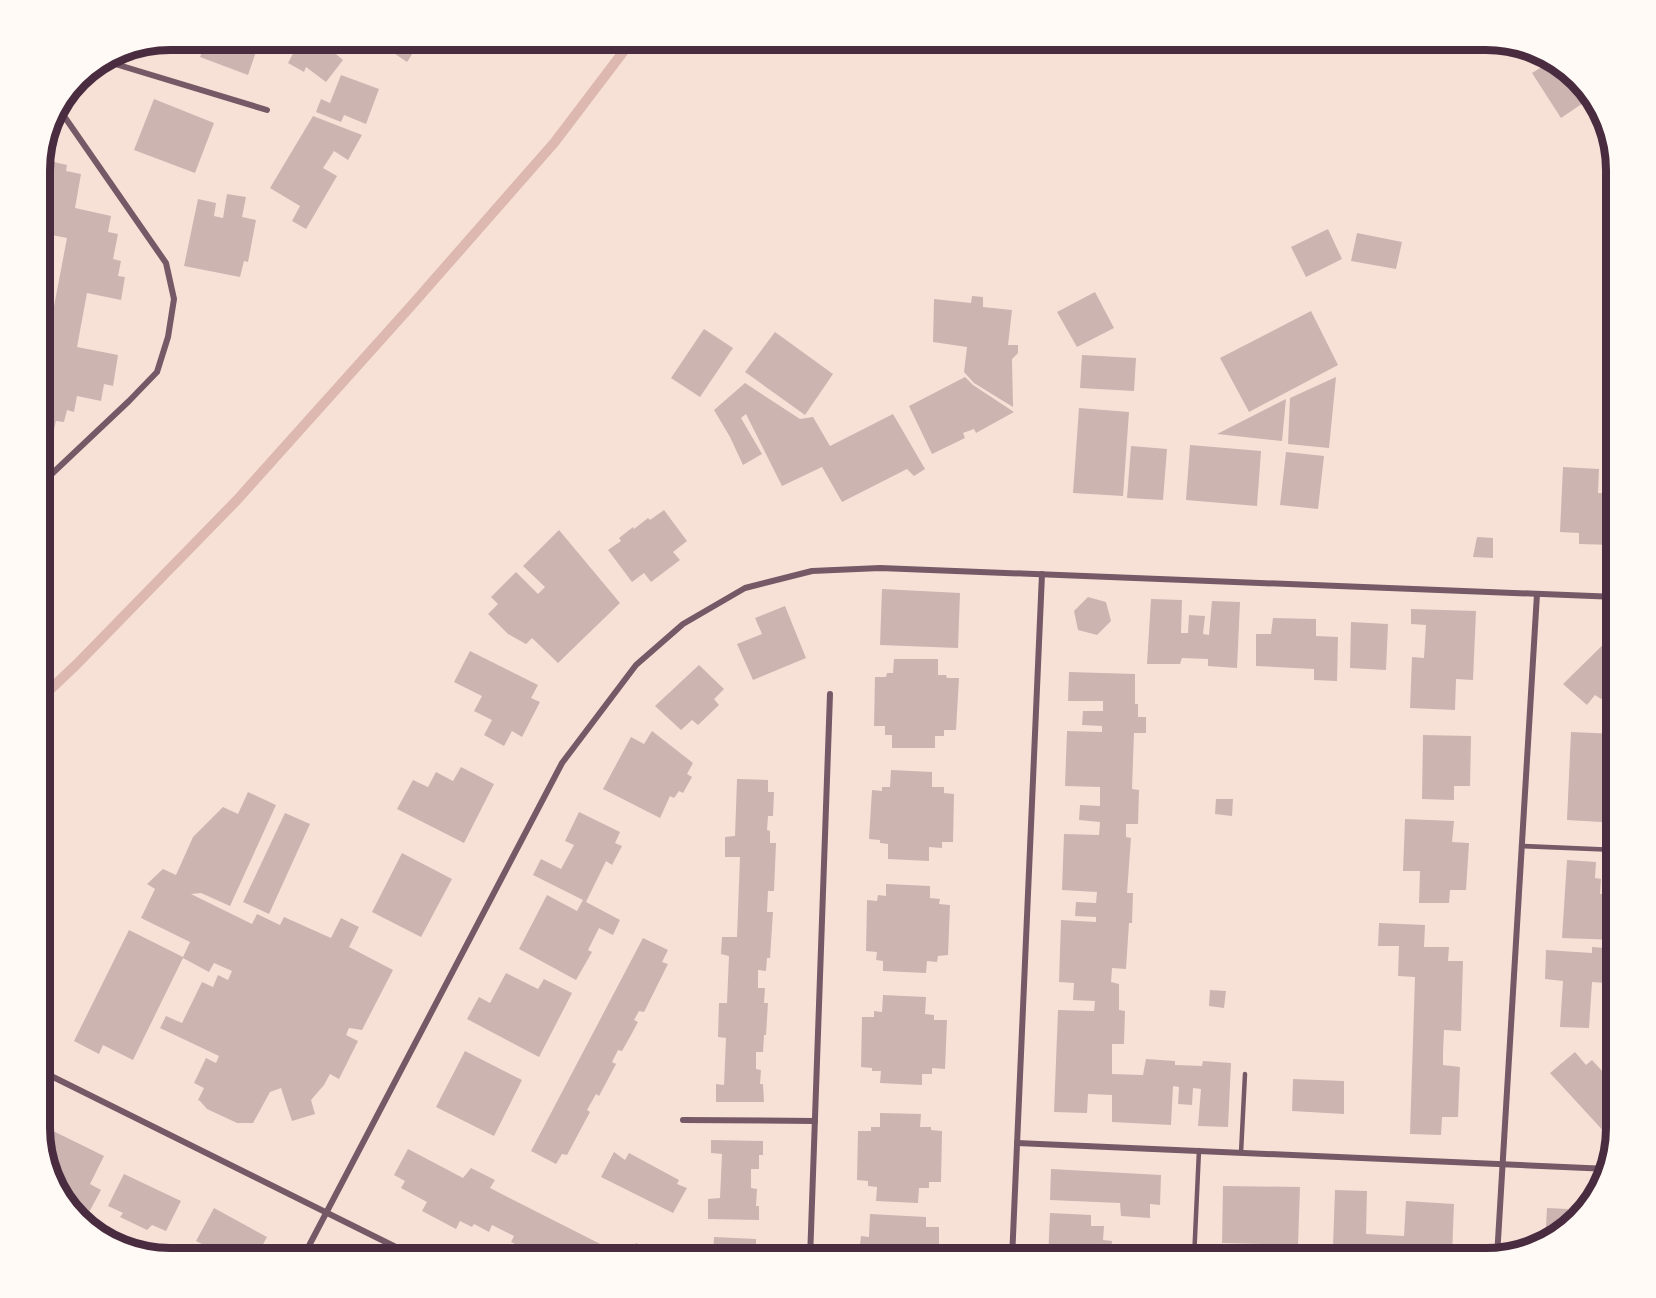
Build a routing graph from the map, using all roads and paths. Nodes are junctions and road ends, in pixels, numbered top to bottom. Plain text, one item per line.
1 (113, 63) edge
2 (267, 110) dead end
3 (63, 114) edge
4 (50, 476) edge
5 (1042, 574) junction
6 (1537, 594) junction
7 (1606, 597) edge
8 (830, 693) dead end
9 (1521, 846) junction
10 (1606, 850) edge
11 (1245, 1074) dead end
12 (50, 1075) edge
13 (683, 1120) dead end
14 (815, 1121) junction
15 (1017, 1143) junction
16 (1199, 1150) junction
17 (1241, 1153) junction
18 (1502, 1164) junction
19 (1599, 1169) edge
20 (326, 1213) junction
21 (1498, 1247) edge
22 (308, 1248) edge
23 (398, 1248) edge
24 (810, 1248) edge
25 (1012, 1248) edge
26 (1195, 1248) edge

1 - 2 street
3 - 4 street
5 - 6 street
5 - 15 street
5 - 20 street
6 - 7 street
6 - 9 street
8 - 14 street
9 - 10 lane
9 - 18 street
11 - 17 lane
12 - 20 street
13 - 14 street
14 - 24 street
15 - 16 street
15 - 25 street
16 - 17 street
16 - 26 lane
17 - 18 street
18 - 19 street
18 - 21 street
20 - 22 street
20 - 23 street

